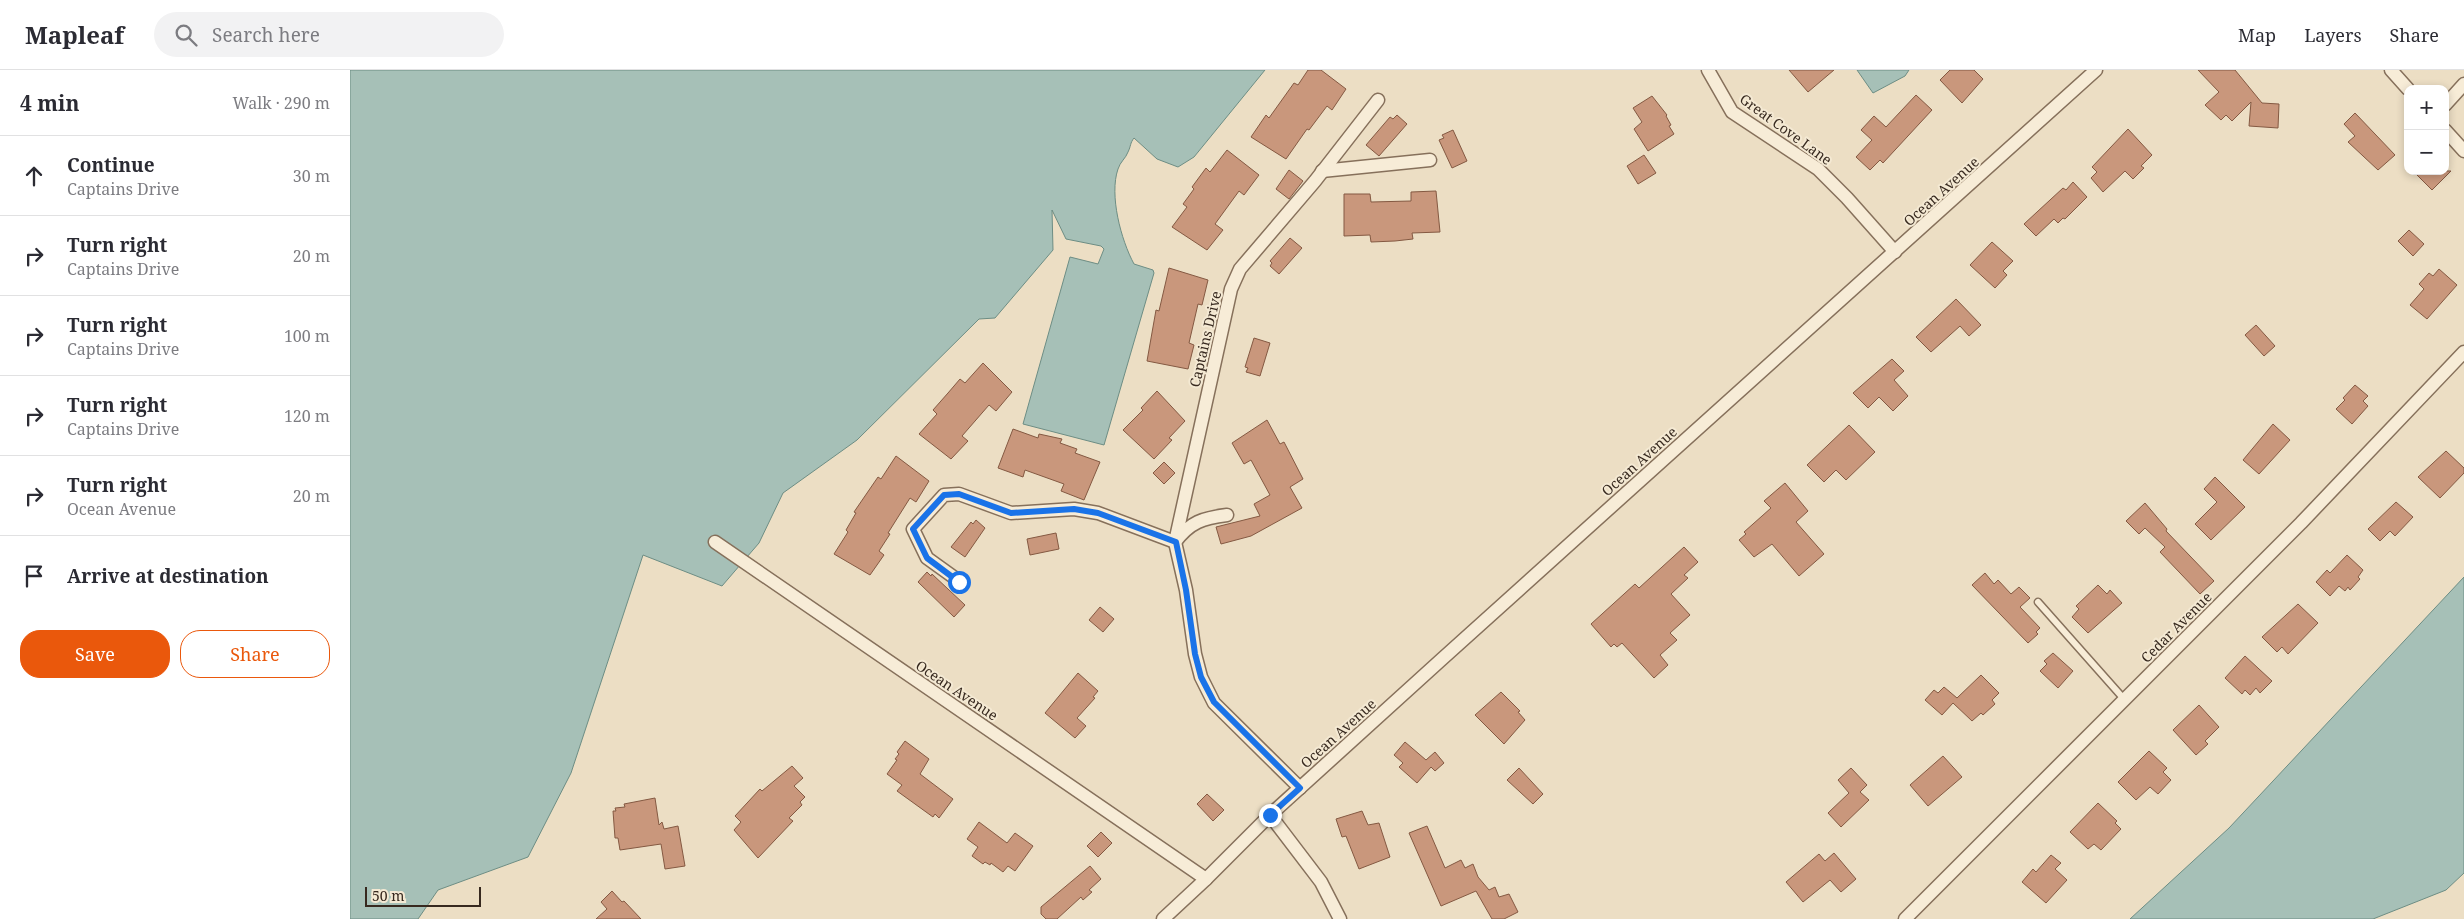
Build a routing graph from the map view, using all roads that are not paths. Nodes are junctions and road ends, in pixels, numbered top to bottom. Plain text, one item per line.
1 (1708, 70) edge
2 (2096, 70) edge
3 (2391, 70) edge
4 (2464, 84) edge
5 (2404, 85) edge
6 (1378, 100) dead end
7 (2449, 101) edge
8 (2449, 134) edge
9 (2464, 150) edge
10 (1430, 160) dead end
11 (1322, 171) junction
12 (1895, 252) junction
13 (2464, 352) edge
14 (1227, 515) dead end
15 (715, 542) dead end
16 (1176, 542) junction
17 (959, 582) dead end
18 (2038, 602) dead end
19 (2124, 699) junction
20 (1300, 788) junction
21 (1270, 815) junction
22 (1206, 880) junction
23 (1163, 919) edge
24 (1340, 919) edge
25 (1905, 919) edge

1 - 12 street, Great Cove Lane
2 - 12 street, Ocean Avenue
3 - 5 street
4 - 7 street
6 - 11 street, Captains Drive
8 - 9 street
10 - 11 street
11 - 16 street, Captains Drive
12 - 20 street, Ocean Avenue
13 - 19 street, Cedar Avenue
14 - 16 street
15 - 22 street, Ocean Avenue
16 - 17 street
16 - 20 street, Captains Drive
18 - 19 lane
19 - 25 street, Cedar Avenue
20 - 21 street, Ocean Avenue
21 - 22 street, Ocean Avenue
21 - 24 street
22 - 23 street, Ocean Avenue

